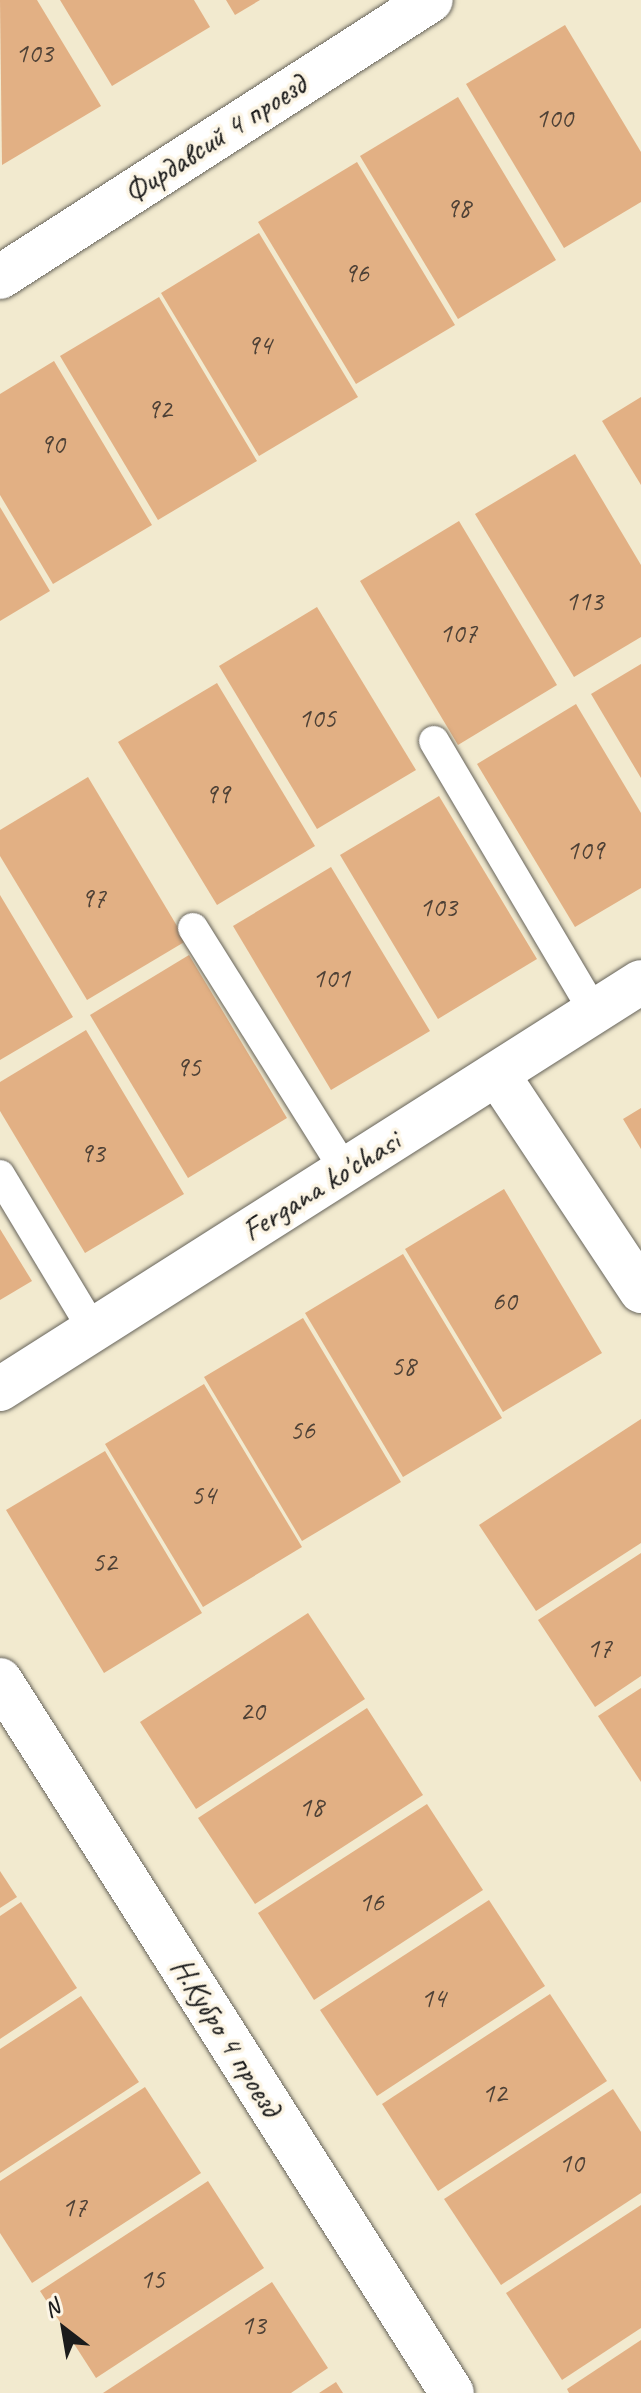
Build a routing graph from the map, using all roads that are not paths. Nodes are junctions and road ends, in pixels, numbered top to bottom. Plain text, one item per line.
1 (431, 0) edge
2 (0, 277) edge
3 (434, 741) dead end
4 (193, 928) dead end
5 (641, 982) edge
6 (594, 1012) junction
7 (499, 1077) junction
8 (345, 1170) junction
9 (0, 1175) edge
10 (641, 1291) edge
11 (93, 1330) junction
12 (0, 1389) edge
13 (0, 1680) edge
14 (452, 2393) edge

1 - 2 street, Фирдавсий 4 проезд
3 - 6 lane
4 - 8 lane
5 - 6 street, Fergana ko'chasi
6 - 7 street, Fergana ko'chasi
7 - 8 street, Fergana ko'chasi
7 - 10 street
8 - 11 street, Fergana ko'chasi
9 - 11 lane
11 - 12 street, Fergana ko'chasi
13 - 14 street, Н.Кубро 4 проезд

